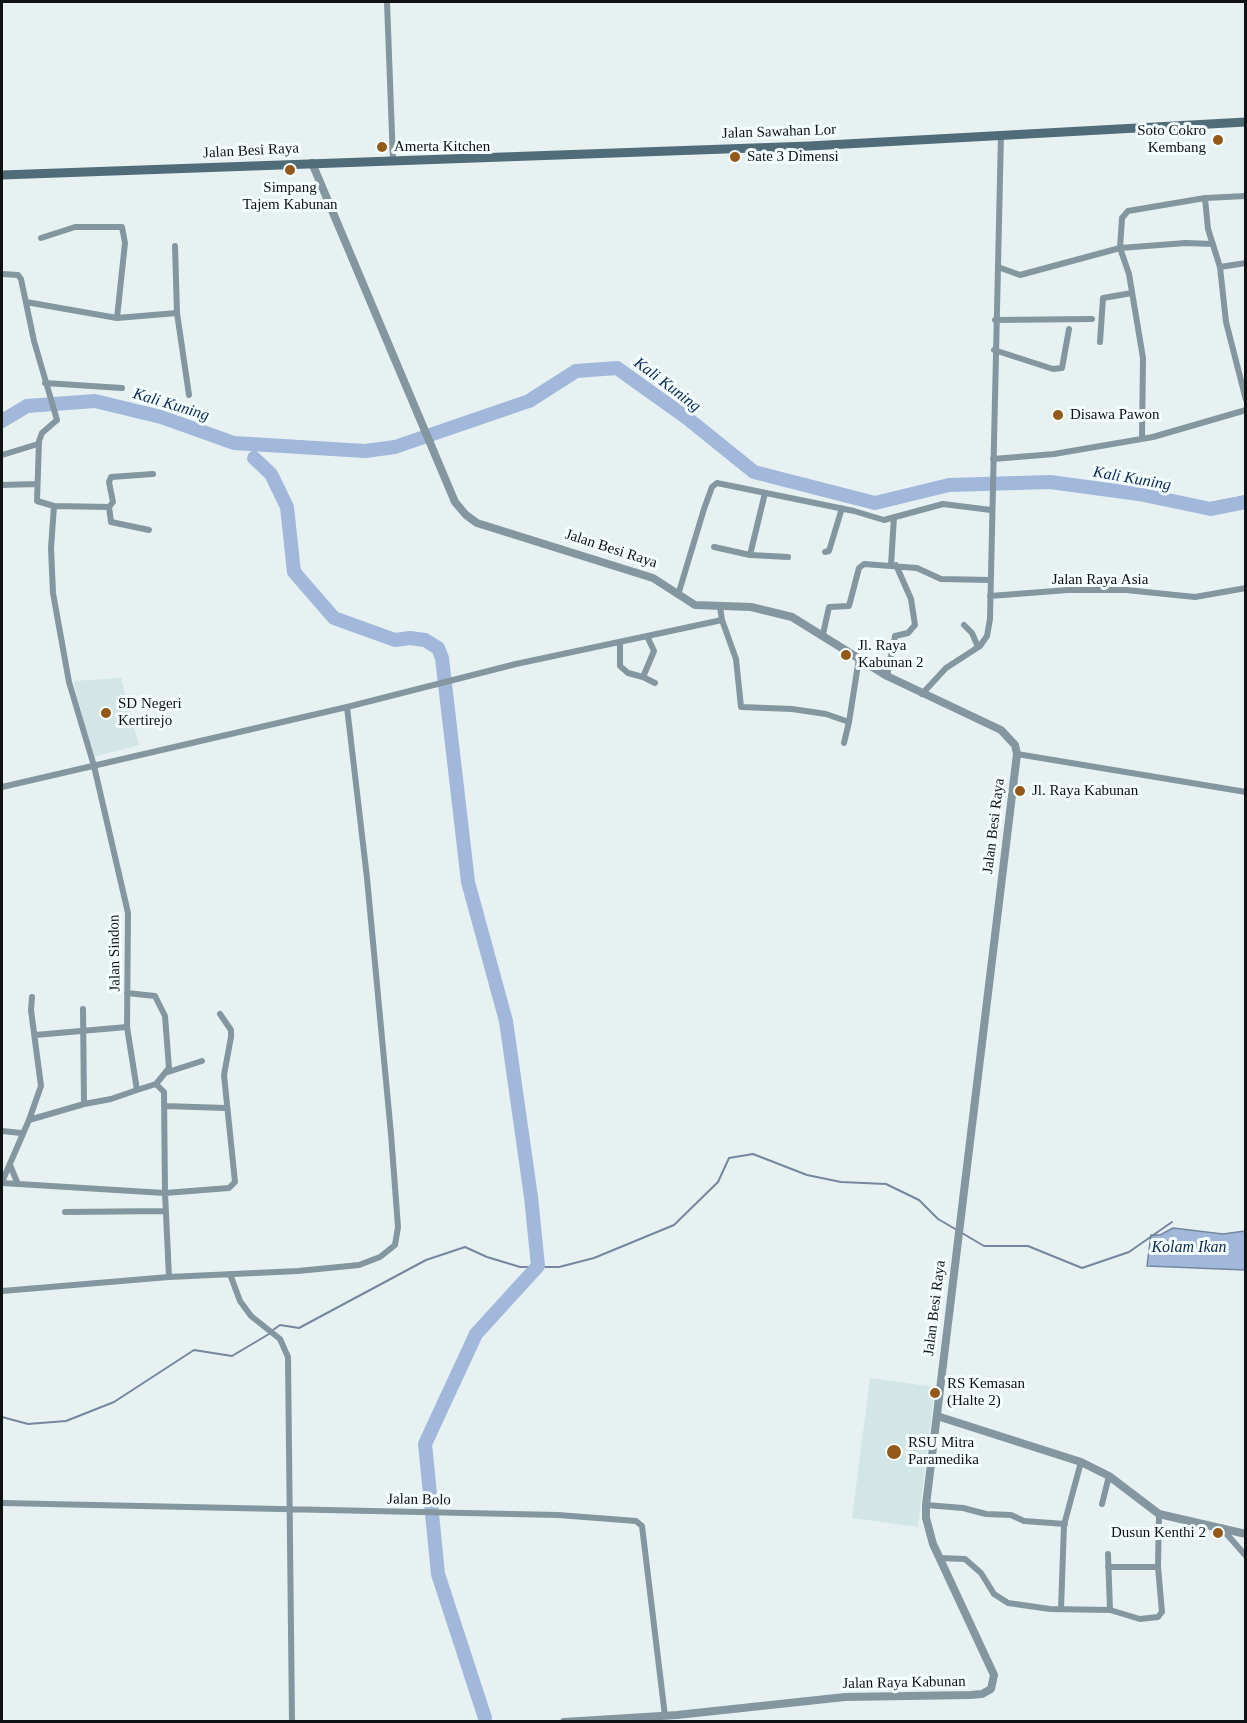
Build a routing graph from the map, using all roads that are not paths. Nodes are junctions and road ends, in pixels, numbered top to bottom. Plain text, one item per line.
1 (387, 2) edge
2 (1245, 122) edge
3 (1000, 134) junction
4 (393, 161) junction
5 (312, 163) junction
6 (2, 175) edge
7 (1245, 196) edge
8 (1205, 198) junction
9 (41, 238) dead end
10 (1213, 244) junction
11 (175, 246) dead end
12 (1120, 248) junction
13 (1245, 262) edge
14 (998, 267) junction
15 (1220, 267) junction
16 (2, 274) edge
17 (1132, 293) junction
18 (26, 302) junction
19 (177, 313) junction
20 (117, 318) junction
21 (995, 320) junction
22 (1092, 320) dead end
23 (1069, 329) dead end
24 (1100, 342) dead end
25 (994, 350) junction
26 (46, 387) junction
27 (122, 388) dead end
28 (189, 395) dead end
29 (1245, 400) edge
30 (1245, 410) edge
31 (1142, 439) junction
32 (38, 444) junction
33 (2, 455) edge
34 (993, 459) junction
35 (153, 474) dead end
36 (36, 484) junction
37 (2, 485) edge
38 (765, 492) junction
39 (54, 506) junction
40 (109, 507) junction
41 (842, 508) junction
42 (991, 510) junction
43 (894, 517) junction
44 (149, 530) dead end
45 (714, 547) dead end
46 (825, 552) dead end
47 (750, 555) junction
48 (788, 557) dead end
49 (894, 565) junction
50 (990, 580) junction
51 (1245, 588) edge
52 (678, 596) junction
53 (990, 596) junction
54 (720, 607) junction
55 (722, 620) junction
56 (964, 625) dead end
57 (823, 634) junction
58 (647, 636) junction
59 (620, 642) junction
60 (978, 647) junction
61 (859, 658) junction
62 (887, 676) junction
63 (643, 677) junction
64 (655, 683) dead end
65 (921, 694) junction
66 (347, 707) junction
67 (849, 722) junction
68 (844, 743) dead end
69 (1017, 754) junction
70 (94, 766) junction
71 (2, 787) edge
72 (1245, 792) edge
73 (128, 993) junction
74 (32, 997) dead end
75 (83, 1009) dead end
76 (220, 1014) dead end
77 (128, 1027) junction
78 (84, 1031) junction
79 (35, 1035) junction
80 (202, 1061) dead end
81 (168, 1072) junction
82 (156, 1084) junction
83 (136, 1090) junction
84 (84, 1104) junction
85 (164, 1106) junction
86 (226, 1108) junction
87 (29, 1120) junction
88 (2, 1131) edge
89 (21, 1133) junction
90 (10, 1165) junction
91 (2, 1182) edge
92 (17, 1182) junction
93 (165, 1193) junction
94 (166, 1210) junction
95 (65, 1212) dead end
96 (230, 1274) junction
97 (169, 1277) junction
98 (2, 1291) edge
99 (937, 1416) junction
100 (1081, 1462) junction
101 (1109, 1476) junction
102 (2, 1503) edge
103 (1102, 1504) dead end
104 (926, 1505) junction
105 (291, 1510) junction
106 (1159, 1514) junction
107 (1065, 1524) junction
108 (1223, 1530) junction
109 (1245, 1534) edge
110 (1108, 1554) dead end
111 (1245, 1556) edge
112 (940, 1558) junction
113 (1108, 1567) junction
114 (1158, 1568) junction
115 (1061, 1609) junction
116 (1110, 1610) junction
117 (665, 1716) junction
118 (292, 1722) edge
119 (564, 1722) edge

1 - 4 street
2 - 3 main road, Jalan Sawahan Lor
3 - 4 main road, Jalan Sawahan Lor
3 - 14 street
4 - 5 main road, Jalan Sawahan Lor
5 - 6 main road, Jalan Besi Raya
5 - 52 street, Jalan Besi Raya
7 - 8 street
8 - 10 street
8 - 12 street
9 - 20 street
10 - 12 street
10 - 15 street
11 - 19 street
12 - 14 street
12 - 17 street
13 - 15 street
14 - 21 street
15 - 29 street
16 - 18 street
17 - 24 street
17 - 31 street
18 - 20 street
18 - 26 street
19 - 20 street
19 - 28 street
21 - 22 street
21 - 25 street
23 - 25 street
25 - 34 street
26 - 27 street
26 - 32 street
30 - 31 street
31 - 34 street
32 - 33 street
32 - 36 street
34 - 42 street
35 - 40 street
36 - 37 street
36 - 39 street
38 - 41 street
38 - 47 street
38 - 52 street
39 - 40 street
39 - 70 street, Jalan Sindon
40 - 44 street
41 - 43 street
41 - 46 street
42 - 43 street
42 - 50 street
43 - 49 street
45 - 47 street
47 - 48 street
49 - 50 street
49 - 57 street
49 - 62 street
50 - 53 street
51 - 53 street, Jalan Raya Asia
52 - 54 street, Jalan Besi Raya
53 - 60 street
54 - 55 street
54 - 57 street, Jalan Besi Raya
55 - 58 street
55 - 67 street
56 - 60 street
57 - 61 street, Jalan Besi Raya
58 - 59 street
58 - 63 street
59 - 63 street
59 - 66 street
60 - 65 street
61 - 62 street, Jalan Besi Raya
61 - 67 street
62 - 65 street, Jalan Besi Raya
63 - 64 street
65 - 69 street, Jalan Besi Raya
66 - 70 street
66 - 96 street
67 - 68 street
69 - 72 street
69 - 99 street, Jalan Besi Raya
70 - 71 street
70 - 73 street, Jalan Sindon
73 - 77 street, Jalan Sindon
73 - 81 street
74 - 79 street
75 - 78 street
76 - 86 street
77 - 78 street
77 - 83 street, Jalan Sindon
78 - 79 street
78 - 84 street
79 - 87 street
80 - 81 street
81 - 82 street
82 - 83 street
82 - 85 street
83 - 84 street
84 - 87 street
85 - 86 street
85 - 93 street
86 - 93 street
87 - 89 street
88 - 89 street
89 - 90 street
90 - 91 street
90 - 92 street
91 - 92 street
92 - 93 street
93 - 94 street
94 - 95 street
94 - 97 street
96 - 97 street
96 - 105 street
97 - 98 street
99 - 100 street
99 - 104 street, Jalan Raya Kabunan
100 - 101 street
100 - 107 street
101 - 103 street
101 - 106 street
102 - 105 street, Jalan Bolo
104 - 107 street
104 - 112 street, Jalan Raya Kabunan
105 - 117 street, Jalan Bolo
105 - 118 street
106 - 108 street
106 - 114 street
107 - 115 street
108 - 109 street
108 - 111 street
110 - 113 street
112 - 115 street
112 - 117 street, Jalan Raya Kabunan
113 - 114 street
113 - 116 street
114 - 116 street
115 - 116 street
117 - 119 street, Jalan Raya Kabunan

